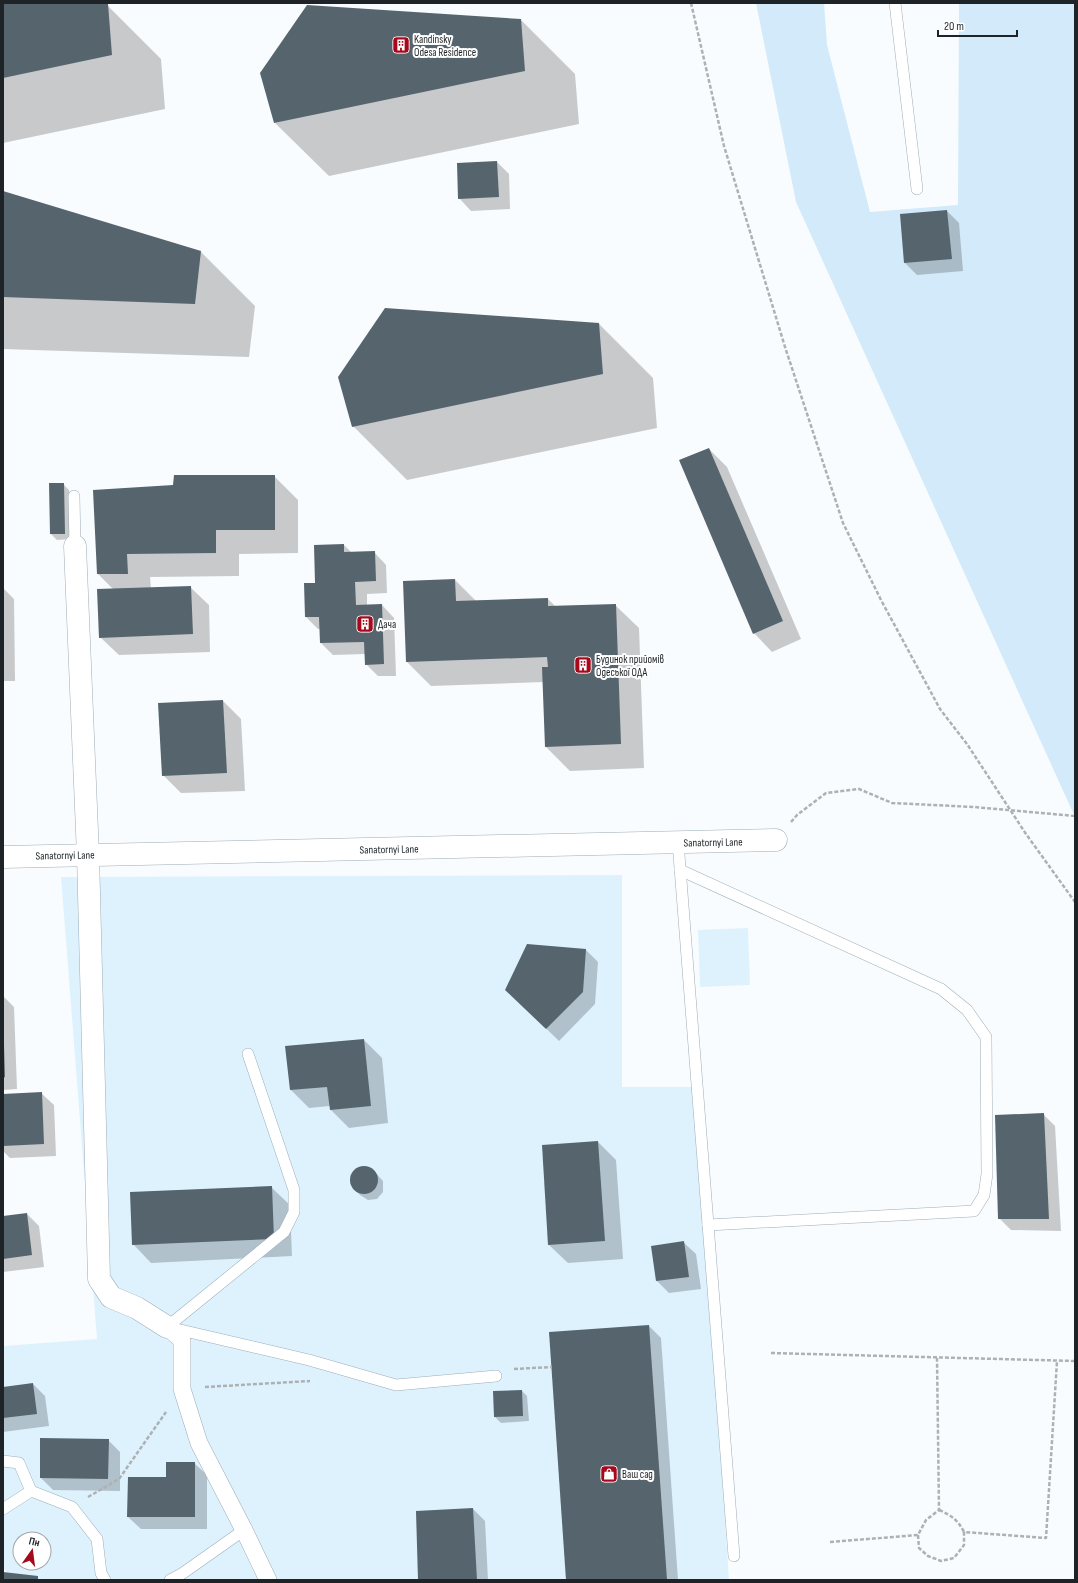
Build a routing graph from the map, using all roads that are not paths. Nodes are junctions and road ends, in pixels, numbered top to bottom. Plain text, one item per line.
1 (895, 3) edge
2 (917, 189) dead end
3 (74, 496) dead end
4 (75, 546) joint
5 (776, 840) road end
6 (678, 842) junction
7 (88, 855) junction
8 (3, 857) edge
9 (680, 870) junction
10 (248, 1054) dead end
11 (708, 1226) junction
12 (167, 1327) junction
13 (496, 1376) dead end
14 (3, 1461) edge
15 (31, 1491) junction
16 (3, 1509) edge
17 (244, 1530) junction
18 (734, 1556) dead end
19 (105, 1580) edge
20 (170, 1580) edge
21 (268, 1580) edge

1 - 2 lane
3 - 4 lane
4 - 7 street
5 - 6 street, Sanatornyi Lane
6 - 7 street, Sanatornyi Lane
6 - 9 lane
7 - 8 street, Sanatornyi Lane
7 - 12 street
9 - 11 lane
9 - 11 lane
10 - 12 lane
11 - 18 lane
12 - 13 lane
12 - 17 street
14 - 15 lane
15 - 16 lane
15 - 19 lane
17 - 20 lane
17 - 21 street

